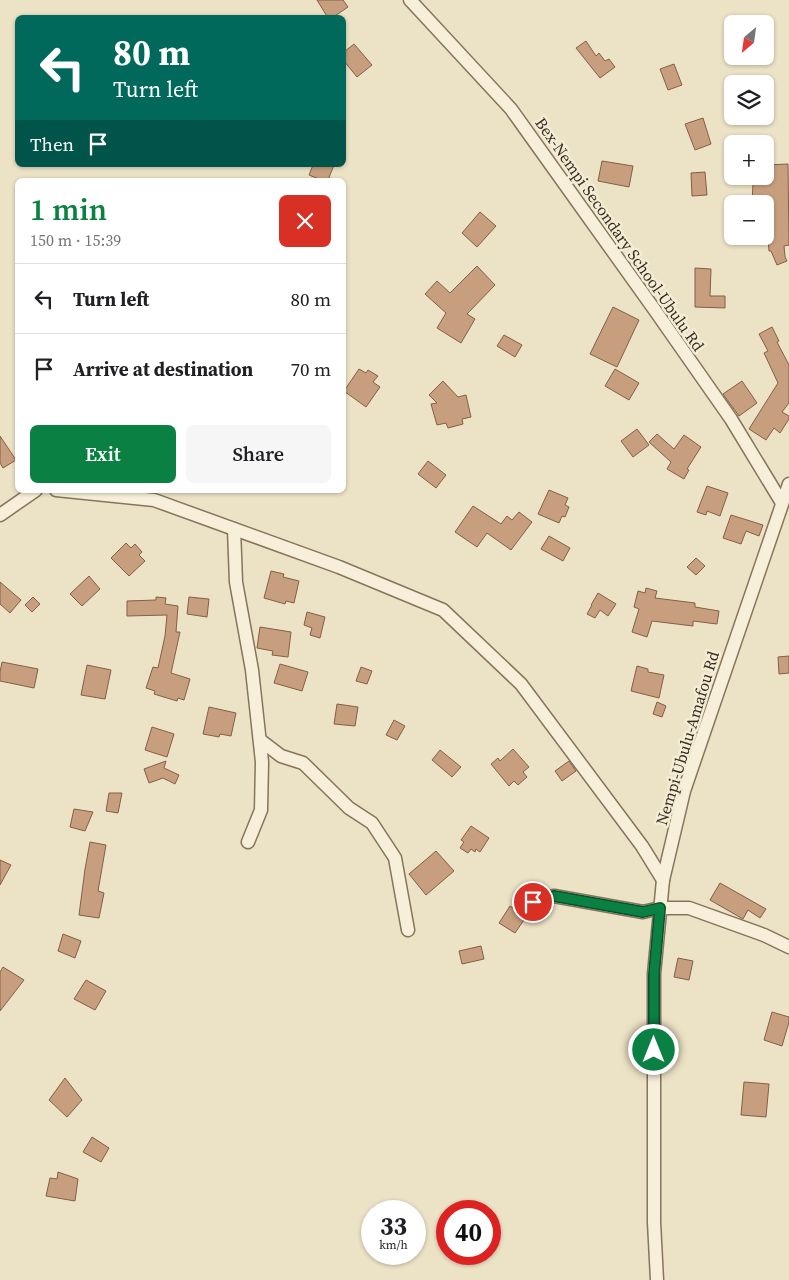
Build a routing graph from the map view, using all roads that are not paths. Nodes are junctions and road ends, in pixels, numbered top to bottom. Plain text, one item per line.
1 (410, 0) edge
2 (789, 484) edge
3 (32, 493) edge
4 (85, 493) edge
5 (782, 503) junction
6 (0, 515) edge
7 (234, 529) junction
8 (260, 740) junction
9 (248, 842) dead end
10 (663, 880) junction
11 (533, 902) dead end
12 (660, 908) junction
13 (408, 930) dead end
14 (789, 947) edge
15 (657, 1280) edge

1 - 5 street, Bex-Nempi Secondary School-Ubulu Rd
2 - 5 street, Nempi-Ubulu-Amafou Rd
3 - 6 street
4 - 7 street
5 - 10 street, Nempi-Ubulu-Amafou Rd
7 - 8 street
7 - 10 street
8 - 9 street
8 - 13 street
10 - 12 street, Nempi-Ubulu-Amafou Rd
11 - 12 street
12 - 14 street
12 - 15 street, Nempi-Ubulu-Amafou Rd

